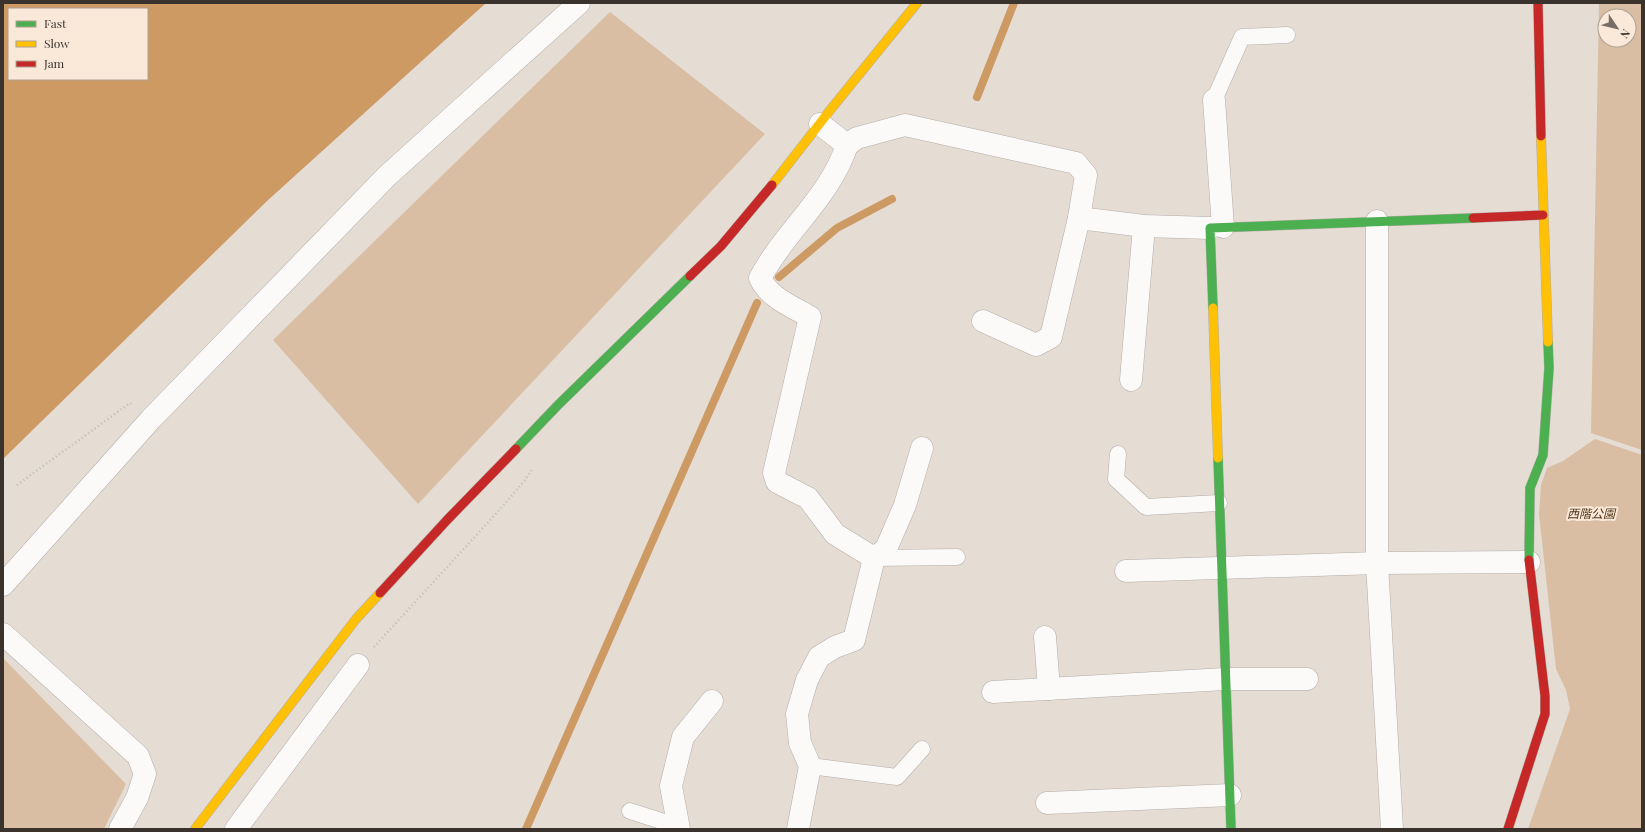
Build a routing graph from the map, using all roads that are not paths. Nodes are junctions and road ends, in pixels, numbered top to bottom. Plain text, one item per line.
1 (579, 3) edge
2 (917, 3) edge
3 (1538, 3) edge
4 (1287, 35) dead end
5 (1214, 100) joint
6 (820, 124) junction
7 (847, 145) junction
8 (1543, 215) junction
9 (1079, 218) junction
10 (1377, 221) junction
11 (1144, 226) junction
12 (1216, 227) junction
13 (984, 321) dead end
14 (1131, 380) dead end
15 (922, 448) dead end
16 (1118, 454) dead end
17 (1219, 504) junction
18 (957, 557) dead end
19 (874, 558) junction
20 (1529, 562) junction
21 (1377, 563) junction
22 (1222, 568) junction
23 (1126, 571) dead end
24 (3, 584) edge
25 (3, 634) edge
26 (1044, 637) dead end
27 (358, 665) road end
28 (1225, 679) junction
29 (1307, 679) dead end
30 (1049, 689) junction
31 (993, 692) dead end
32 (712, 701) dead end
33 (922, 749) dead end
34 (810, 766) junction
35 (1230, 795) junction
36 (1047, 803) dead end
37 (630, 811) dead end
38 (678, 828) edge
39 (120, 829) edge
40 (195, 829) edge
41 (236, 829) edge
42 (798, 829) edge
43 (1232, 829) edge
44 (1392, 829) edge
45 (1508, 829) edge

1 - 24 street
2 - 6 street
3 - 8 street
4 - 5 lane
5 - 12 street
6 - 7 street
6 - 40 street
7 - 9 street
7 - 19 street
8 - 10 street
8 - 20 street
9 - 11 street
9 - 13 street
10 - 12 street
10 - 21 street
11 - 12 street
11 - 14 street
12 - 17 street
15 - 19 street
16 - 17 lane
17 - 22 street
18 - 19 lane
19 - 34 street
20 - 21 street
20 - 45 street
21 - 22 street
21 - 44 street
22 - 23 street
22 - 28 street
25 - 39 street
26 - 30 street
27 - 41 street
28 - 29 street
28 - 30 street
28 - 35 street
30 - 31 street
32 - 38 street
33 - 34 lane
34 - 42 street
35 - 36 street
35 - 43 street
37 - 38 lane

